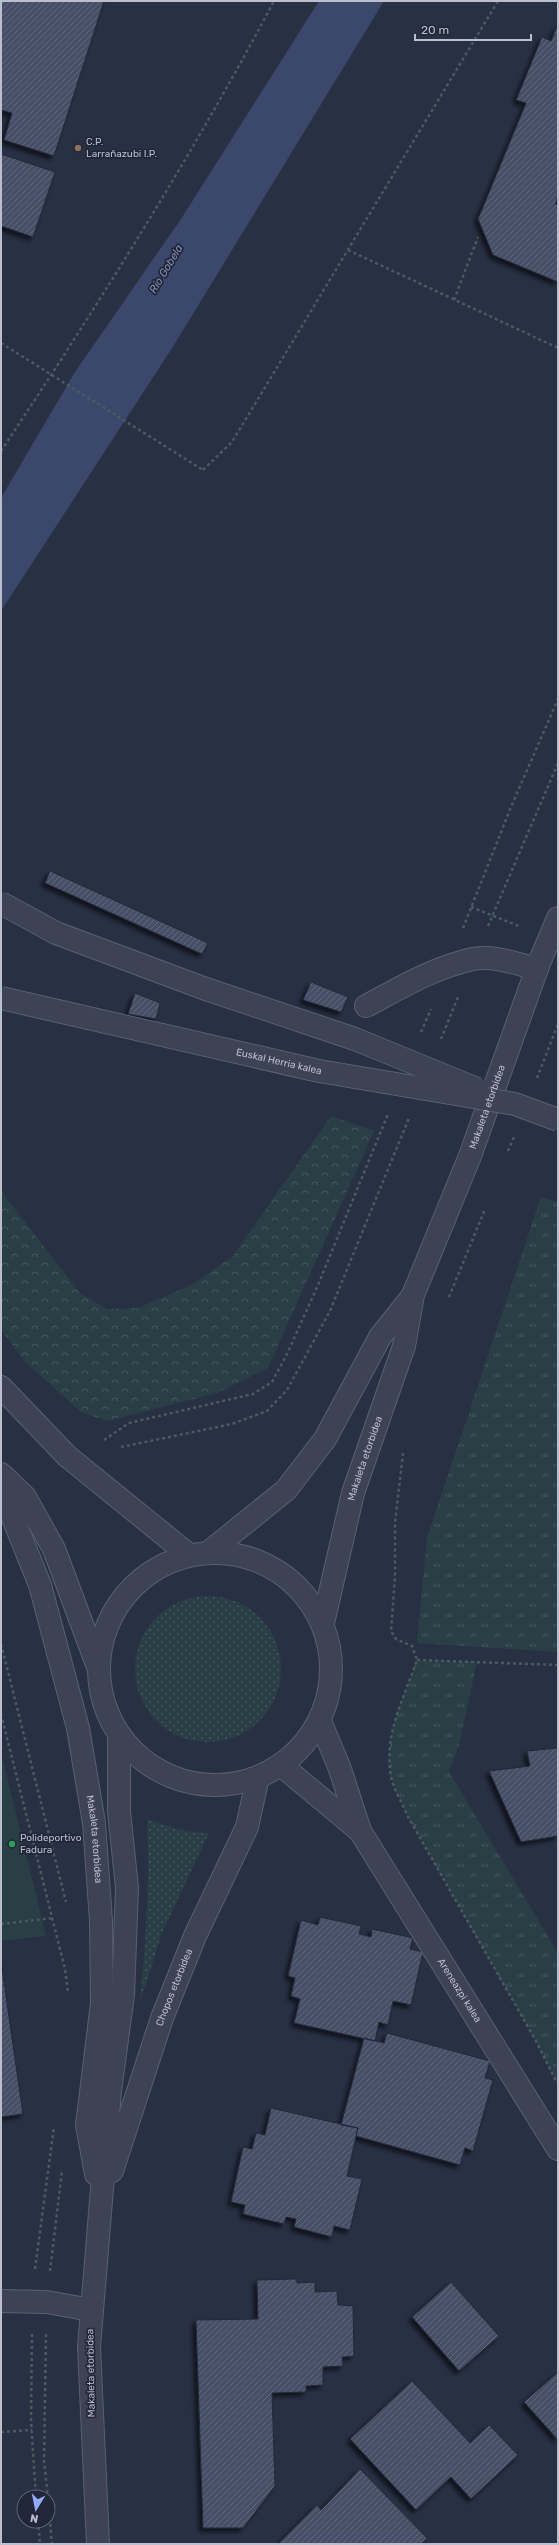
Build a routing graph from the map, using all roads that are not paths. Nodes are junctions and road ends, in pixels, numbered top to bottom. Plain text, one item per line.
1 (1, 902) edge
2 (558, 918) edge
3 (537, 969) junction
4 (1, 998) edge
5 (366, 1006) dead end
6 (515, 1104) junction
7 (558, 1120) edge
8 (413, 1295) junction
9 (1, 1387) edge
10 (1, 1474) edge
11 (1, 1488) edge
12 (199, 1554) junction
13 (322, 1623) junction
14 (98, 1667) junction
15 (320, 1721) junction
16 (119, 1736) junction
17 (281, 1766) junction
18 (258, 1777) junction
19 (360, 1831) junction
20 (558, 2149) edge
21 (101, 2202) junction
22 (1, 2301) edge
23 (92, 2310) junction
24 (98, 2544) edge

1 - 6 street, bridge
2 - 3 street, Makaleta etorbidea
3 - 5 street
3 - 8 street, Makaleta etorbidea
4 - 6 street, Euskal Herria kalea, bridge
6 - 7 street, Euskal Herria kalea, bridge
8 - 12 street, Makaleta etorbidea
8 - 13 street, Makaleta etorbidea
9 - 12 street
10 - 14 street
11 - 21 street, Makaleta etorbidea
12 - 13 street
12 - 14 street
13 - 15 street
14 - 16 street
15 - 17 street
15 - 19 street, Areneazpi kalea
16 - 18 street
16 - 21 street, Makaleta etorbidea
17 - 18 street
17 - 19 street, Areneazpi kalea
18 - 21 street, Chopos etorbidea
19 - 20 street, Areneazpi kalea
21 - 23 street, Makaleta etorbidea
22 - 23 street
23 - 24 street, Makaleta etorbidea

